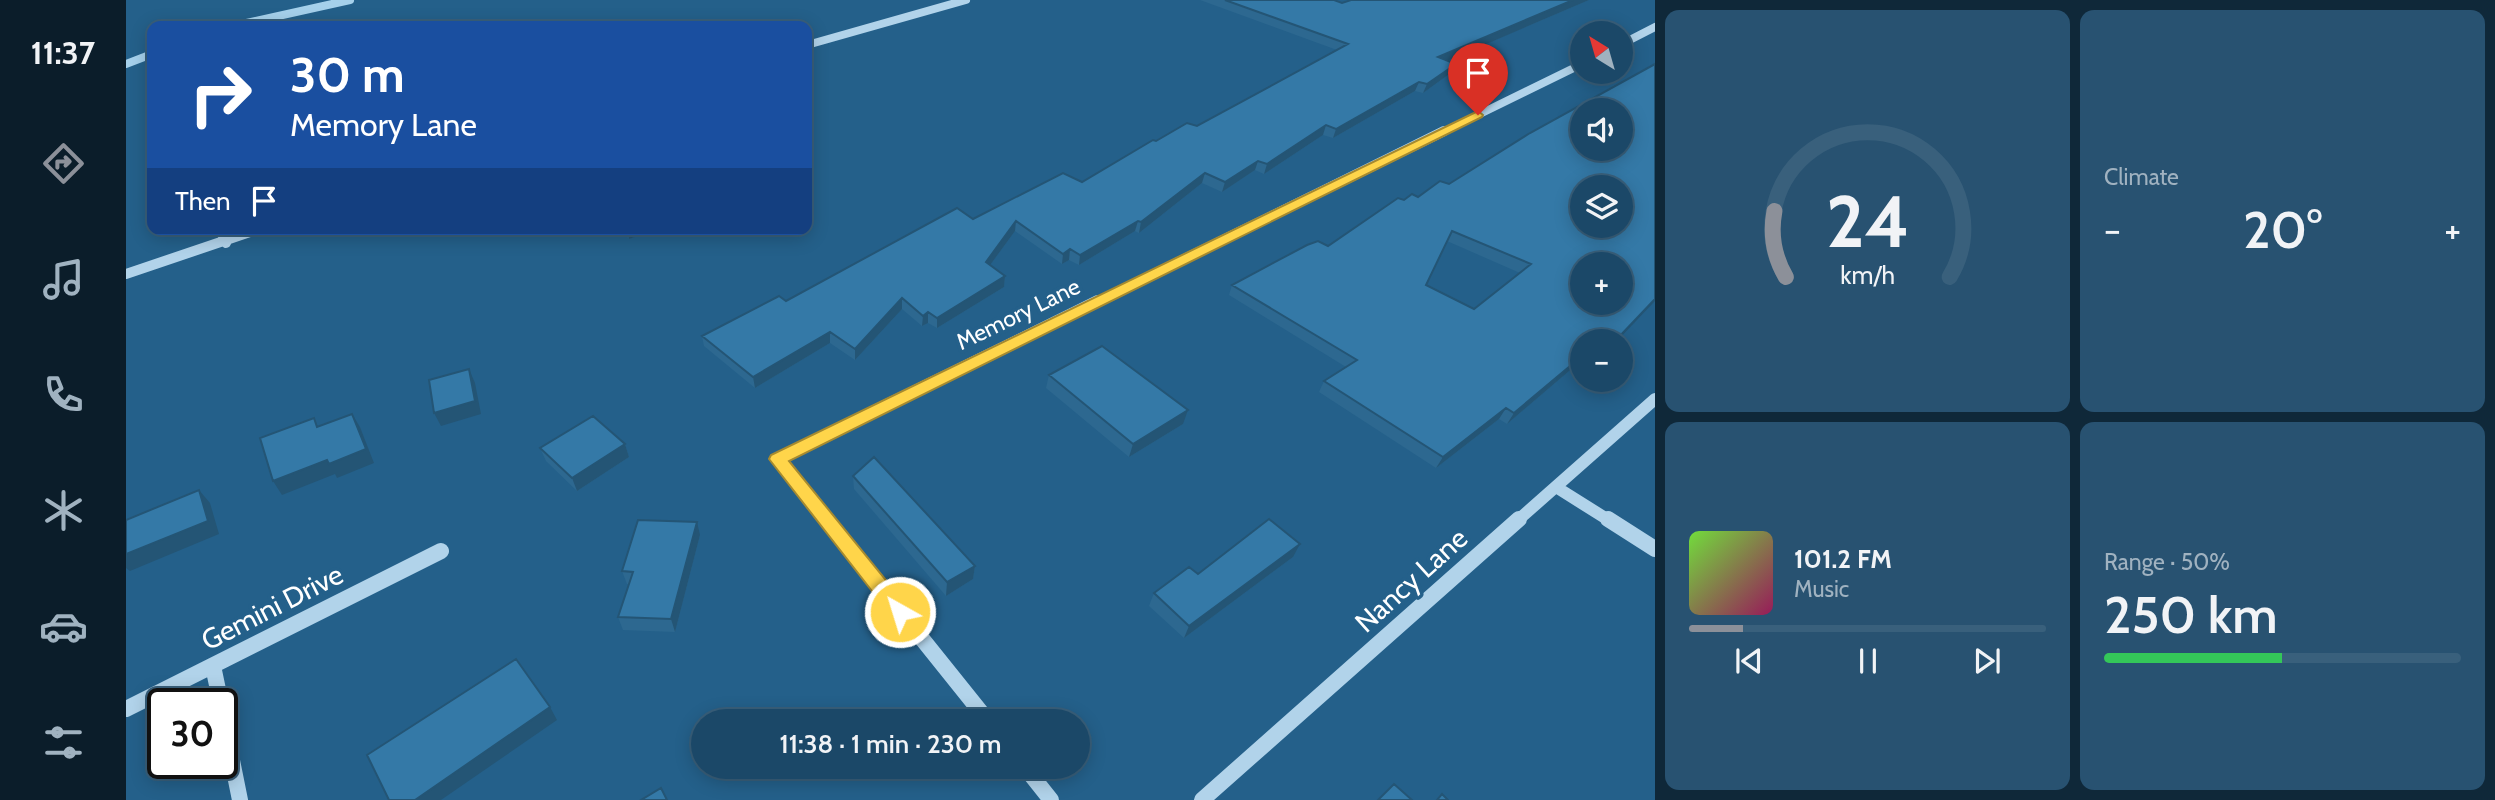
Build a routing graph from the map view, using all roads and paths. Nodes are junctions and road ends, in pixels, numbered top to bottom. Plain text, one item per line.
1 (965, 0) edge
2 (1655, 27) edge
3 (1633, 38) edge
4 (812, 45) edge
5 (1570, 70) edge
6 (223, 235) edge
7 (245, 235) edge
8 (226, 243) junction
9 (126, 274) edge
10 (1655, 399) edge
11 (1556, 487) junction
12 (1655, 549) edge
13 (441, 551) dead end
14 (213, 666) junction
15 (218, 688) edge
16 (126, 709) edge
17 (978, 709) edge
18 (236, 779) edge
19 (1034, 779) edge
20 (240, 800) edge
21 (1051, 800) edge
22 (1202, 800) edge

1 - 4 street
2 - 3 street
5 - 17 street, Memory Lane
6 - 8 street
7 - 8 street
8 - 9 street
10 - 11 street, Nancy Lane
11 - 12 street
11 - 22 street, Nancy Lane
13 - 14 street, Gemini Drive
14 - 15 street
14 - 16 street, Gemini Drive
18 - 20 street
19 - 21 street

